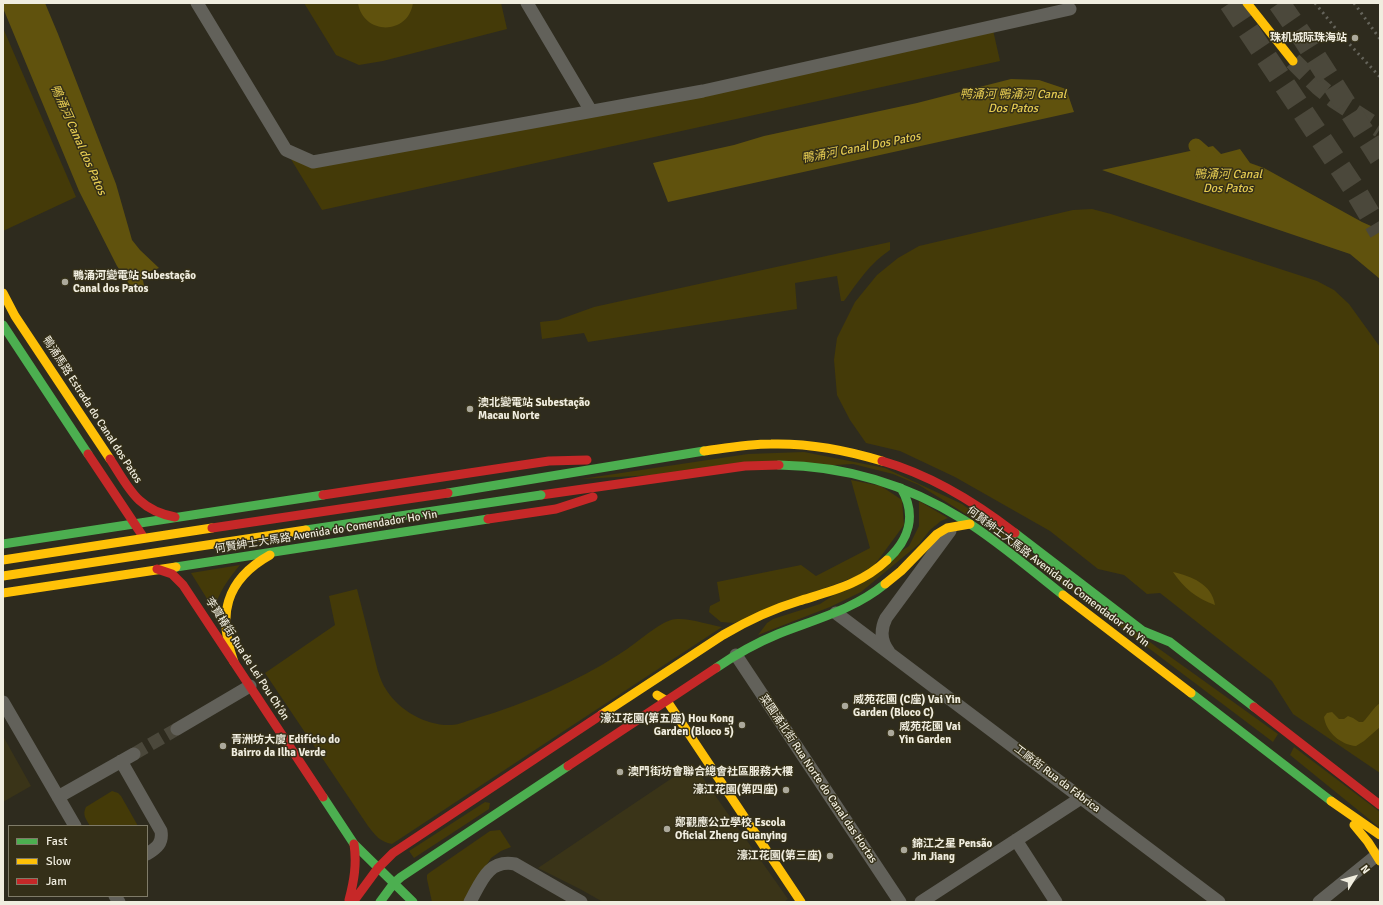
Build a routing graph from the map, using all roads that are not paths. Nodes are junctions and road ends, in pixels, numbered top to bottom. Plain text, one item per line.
1 (197, 3) edge
2 (527, 3) edge
3 (1247, 3) edge
4 (1070, 9) dead end
5 (1293, 61) tunnel mouth
6 (591, 111) junction
7 (3, 293) edge
8 (3, 325) edge
9 (645, 459) junction
10 (648, 479) junction
11 (901, 488) junction
12 (329, 495) junction
13 (253, 506) junction
14 (178, 518) junction
15 (134, 524) junction
16 (970, 524) junction
17 (953, 526) junction
18 (382, 535) junction
19 (3, 544) edge
20 (306, 546) junction
21 (289, 549) junction
22 (3, 560) edge
23 (196, 563) junction
24 (157, 569) junction
25 (3, 576) edge
26 (46, 586) junction
27 (3, 593) edge
28 (766, 612) junction
29 (836, 613) junction
30 (750, 631) dead end
31 (1143, 631) junction
32 (743, 643) dead end
33 (1157, 646) dead end
34 (736, 655) junction
35 (894, 657) junction
36 (234, 662) junction
37 (250, 686) junction
38 (648, 698) dead end
39 (667, 701) junction
40 (3, 702) edge
41 (177, 728) tunnel mouth
42 (1291, 736) junction
43 (574, 744) dead end
44 (549, 750) junction
45 (134, 754) tunnel mouth
46 (120, 761) junction
47 (494, 786) junction
48 (1380, 793) edge
49 (56, 794) junction
50 (1081, 798) junction
51 (1327, 798) junction
52 (1380, 805) edge
53 (507, 806) junction
54 (74, 825) edge
55 (1380, 835) edge
56 (1016, 840) junction
57 (354, 844) junction
58 (148, 853) edge
59 (1378, 858) edge
60 (378, 868) junction
61 (394, 883) junction
62 (348, 902) edge
63 (353, 902) edge
64 (380, 902) edge
65 (413, 902) edge
66 (470, 902) edge
67 (581, 902) edge
68 (801, 902) edge
69 (900, 902) edge
70 (921, 902) edge
71 (1056, 902) edge
72 (1219, 902) edge
73 (1319, 902) edge

1 - 6 street
2 - 6 street
3 - 5 main road
4 - 6 street
7 - 14 main road, 鴨涌馬路 Estrada do Canal dos Patos
8 - 15 main road
9 - 12 main road, 何賢紳士大馬路 Avenida do Comendador Ho Yin
9 - 22 main road, 何賢紳士大馬路 Avenida do Comendador Ho Yin, bridge
9 - 31 main road, 何賢紳士大馬路 Avenida do Comendador Ho Yin
10 - 11 main road, 何賢紳士大馬路 Avenida do Comendador Ho Yin
10 - 18 main road, 何賢紳士大馬路 Avenida do Comendador Ho Yin
10 - 25 main road, 何賢紳士大馬路 Avenida do Comendador Ho Yin, bridge
11 - 16 main road, 何賢紳士大馬路 Avenida do Comendador Ho Yin
11 - 28 main road
12 - 13 main road, 何賢紳士大馬路 Avenida do Comendador Ho Yin
12 - 18 main road
13 - 14 main road, 何賢紳士大馬路 Avenida do Comendador Ho Yin
13 - 20 main road
14 - 15 main road, 何賢紳士大馬路 Avenida do Comendador Ho Yin
15 - 19 main road, 何賢紳士大馬路 Avenida do Comendador Ho Yin
15 - 23 main road
16 - 17 main road
16 - 51 main road, 何賢紳士大馬路 Avenida do Comendador Ho Yin
17 - 29 main road
17 - 35 street, 工廠街 Rua da Fábrica
18 - 20 main road, 何賢紳士大馬路 Avenida do Comendador Ho Yin
19 - 26 main road
20 - 21 main road, 何賢紳士大馬路 Avenida do Comendador Ho Yin
21 - 23 main road, 何賢紳士大馬路 Avenida do Comendador Ho Yin
21 - 36 main road
23 - 24 main road, 何賢紳士大馬路 Avenida do Comendador Ho Yin
24 - 26 main road, 何賢紳士大馬路 Avenida do Comendador Ho Yin
24 - 36 main road, 李寶椿街 Rua de Lei Pou Ch'ôn
26 - 27 main road, 何賢紳士大馬路 Avenida do Comendador Ho Yin
28 - 30 main road
28 - 44 main road
29 - 34 main road
29 - 35 street, 工廠街 Rua da Fábrica
31 - 33 main road
31 - 42 main road, 何賢紳士大馬路 Avenida do Comendador Ho Yin
32 - 34 main road
34 - 39 main road
34 - 69 street, 菜園涌北街 Rua Norte do Canal das Hortas
35 - 50 street, 工廠街 Rua da Fábrica
36 - 37 main road, 李寶椿街 Rua de Lei Pou Ch'ôn
37 - 41 street
37 - 57 main road, 李寶椿街 Rua de Lei Pou Ch'ôn
38 - 39 main road
39 - 53 main road
39 - 68 main road
40 - 49 street
42 - 48 main road
42 - 52 main road, 何賢紳士大馬路 Avenida do Comendador Ho Yin
43 - 44 main road
44 - 47 main road
45 - 46 street
46 - 49 street
46 - 58 street
47 - 53 main road
47 - 60 main road
49 - 54 street
50 - 56 street
50 - 72 street, 工廠街 Rua da Fábrica
51 - 55 main road, 何賢紳士大馬路 Avenida do Comendador Ho Yin
51 - 59 main road
53 - 61 main road
56 - 70 street
56 - 71 street
57 - 60 main road, 李寶椿街 Rua de Lei Pou Ch'ôn
57 - 62 main road
59 - 73 street
60 - 61 main road, 李寶椿街 Rua de Lei Pou Ch'ôn
60 - 63 main road
61 - 64 main road
61 - 65 main road, 李寶椿街 Rua de Lei Pou Ch'ôn
66 - 67 street

